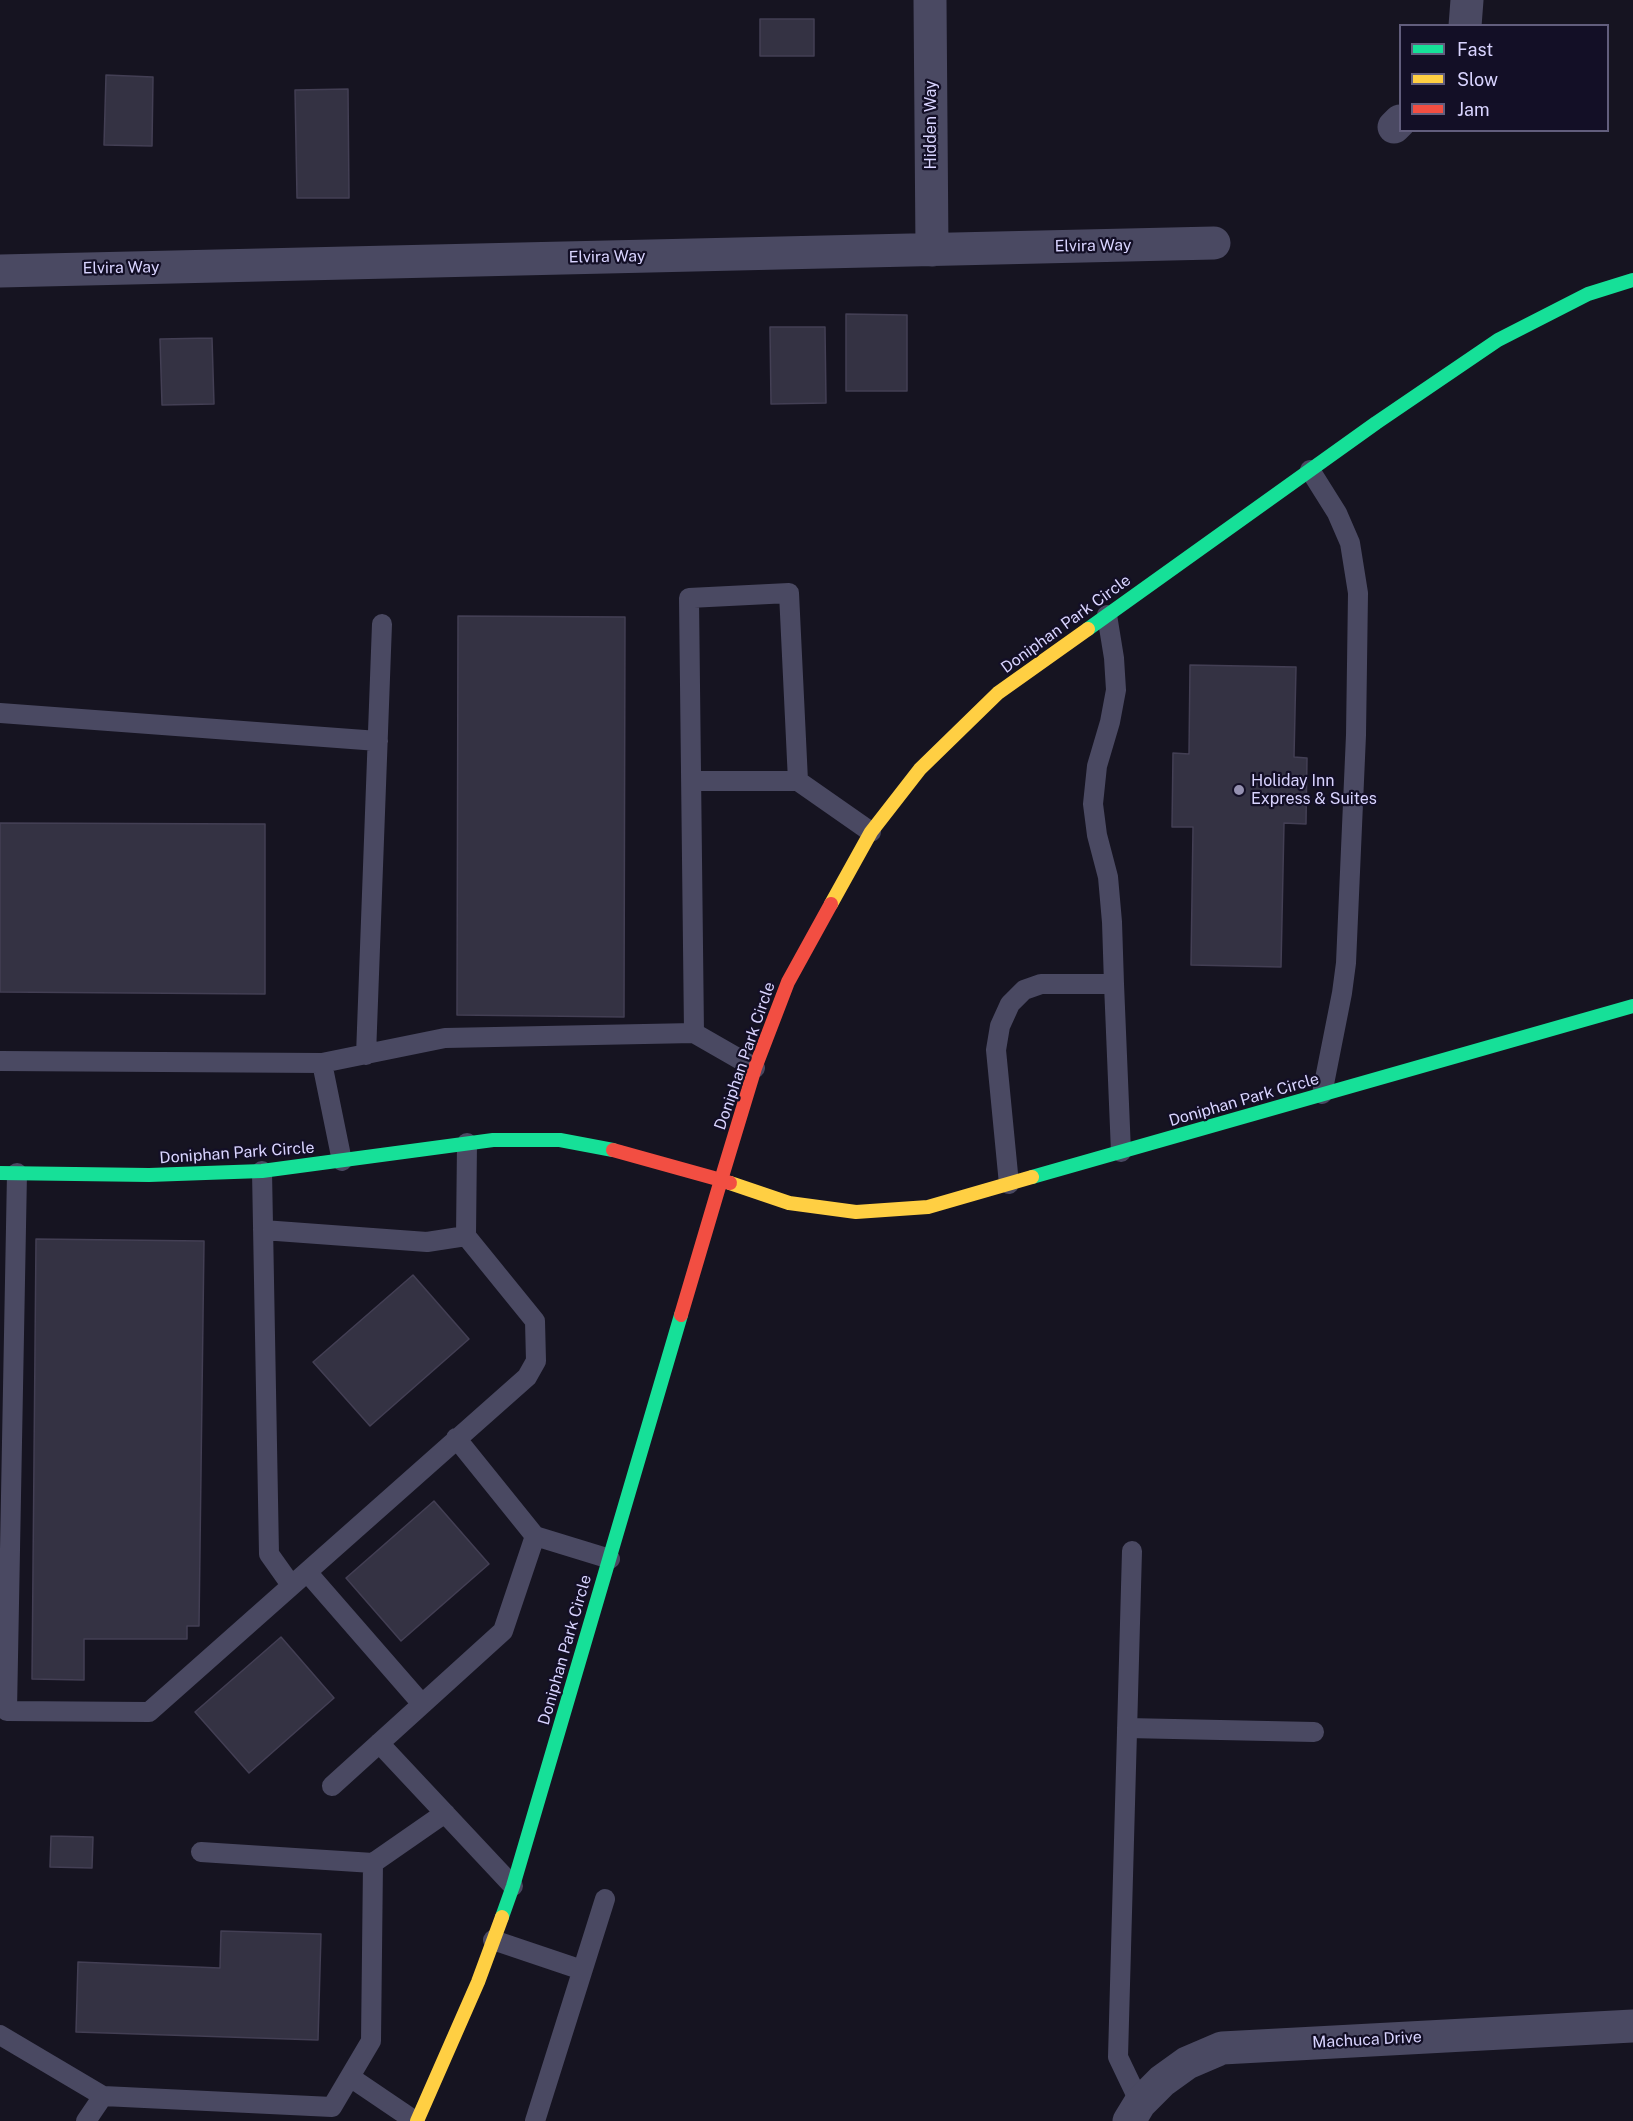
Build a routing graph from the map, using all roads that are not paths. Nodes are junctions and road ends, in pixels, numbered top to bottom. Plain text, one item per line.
1 (930, 0) edge
2 (1467, 0) edge
3 (1465, 24) edge
4 (1214, 243) dead end
5 (932, 250) junction
6 (0, 271) edge
7 (1633, 280) edge
8 (1310, 470) junction
9 (1107, 615) junction
10 (382, 624) dead end
11 (0, 713) edge
12 (378, 741) junction
13 (691, 781) junction
14 (798, 781) junction
15 (871, 832) junction
16 (1114, 984) junction
17 (1633, 1006) edge
18 (694, 1033) junction
19 (366, 1055) junction
20 (0, 1061) edge
21 (322, 1063) junction
22 (755, 1068) junction
23 (1322, 1094) junction
24 (467, 1143) junction
25 (1121, 1152) junction
26 (342, 1161) junction
27 (262, 1171) junction
28 (9, 1173) edge
29 (721, 1180) junction
30 (1009, 1184) junction
31 (263, 1230) junction
32 (466, 1236) junction
33 (456, 1438) junction
34 (535, 1536) junction
35 (1132, 1551) dead end
36 (609, 1559) junction
37 (306, 1572) junction
38 (291, 1585) junction
39 (422, 1704) junction
40 (1127, 1728) junction
41 (1314, 1732) dead end
42 (379, 1743) junction
43 (332, 1786) dead end
44 (445, 1813) junction
45 (201, 1852) dead end
46 (373, 1863) junction
47 (513, 1886) junction
48 (605, 1899) dead end
49 (493, 1940) junction
50 (582, 1970) junction
51 (1633, 2026) edge
52 (0, 2035) edge
53 (350, 2077) junction
54 (103, 2096) junction
55 (1135, 2112) edge
56 (86, 2121) edge
57 (416, 2121) edge
58 (535, 2121) edge

1 - 5 street, Hidden Way
2 - 3 street
4 - 5 street, Elvira Way
5 - 6 street, Elvira Way
7 - 8 street, Doniphan Park Circle
8 - 9 street, Doniphan Park Circle
8 - 23 lane
9 - 15 street, Doniphan Park Circle
9 - 16 lane
10 - 12 lane
11 - 12 lane
12 - 19 lane
13 - 14 lane
13 - 14 lane
13 - 18 lane
14 - 15 lane
15 - 22 street, Doniphan Park Circle
16 - 25 lane
16 - 30 lane
17 - 23 street, Doniphan Park Circle
18 - 19 lane
18 - 22 lane
19 - 21 lane
20 - 21 lane
21 - 26 lane
22 - 29 street, Doniphan Park Circle
23 - 25 street, Doniphan Park Circle
24 - 26 street, Doniphan Park Circle
24 - 29 street, Doniphan Park Circle
24 - 32 lane
25 - 30 street, Doniphan Park Circle
26 - 27 street, Doniphan Park Circle
27 - 28 street, Doniphan Park Circle
27 - 31 lane
28 - 38 lane
29 - 30 street, Doniphan Park Circle
29 - 36 street, Doniphan Park Circle
31 - 32 lane
31 - 38 lane
32 - 33 lane
33 - 34 lane
33 - 37 lane
34 - 36 lane
34 - 39 lane
35 - 40 lane
36 - 47 street, Doniphan Park Circle
37 - 38 lane
37 - 39 lane
39 - 42 lane
40 - 41 lane
40 - 55 lane
42 - 43 lane
42 - 44 lane
44 - 46 lane
44 - 47 lane
45 - 46 lane
46 - 53 lane
47 - 49 street, Doniphan Park Circle
48 - 50 lane
49 - 50 lane
49 - 57 street, Doniphan Park Circle
50 - 58 lane
51 - 55 street, Machuca Drive
52 - 54 lane
53 - 54 lane
53 - 57 lane
54 - 56 lane

